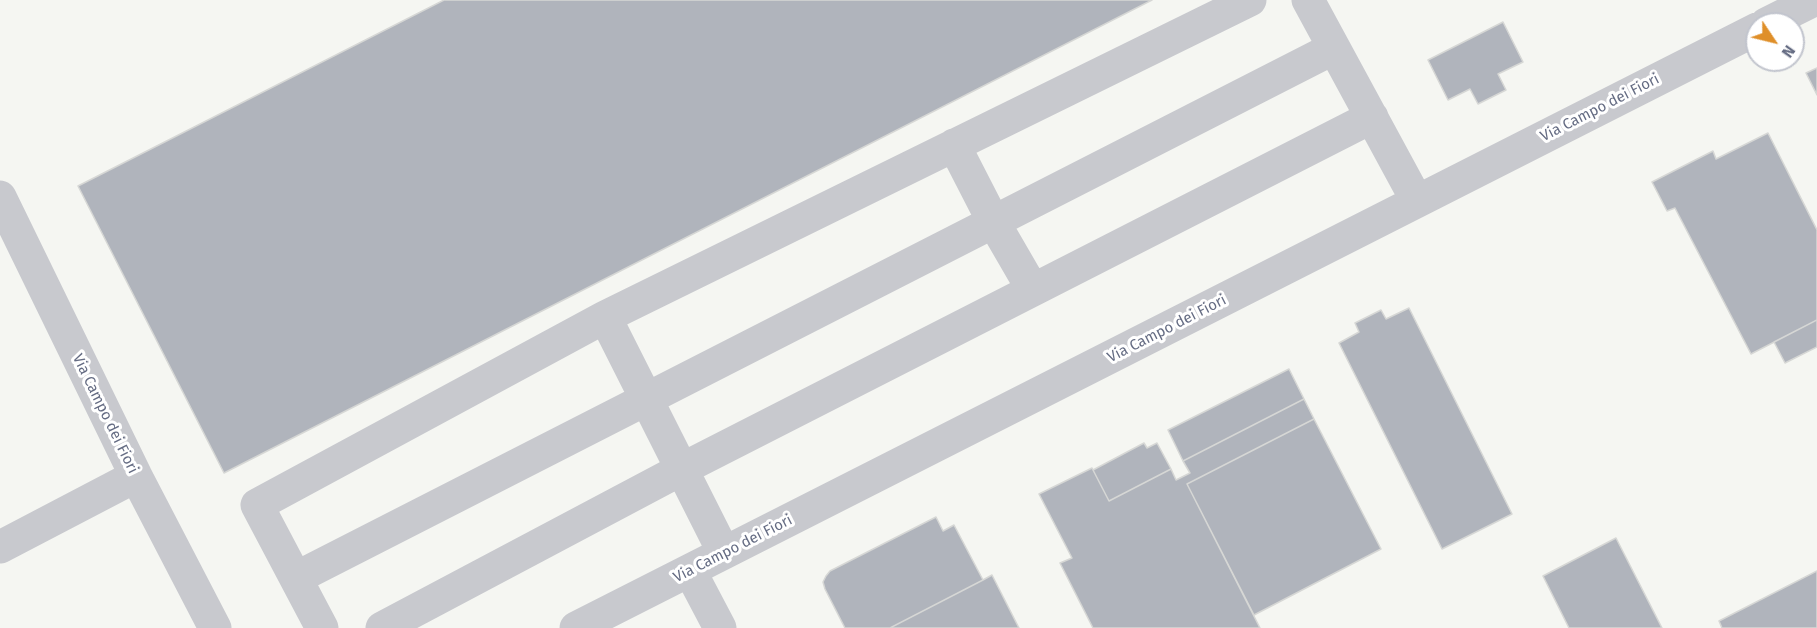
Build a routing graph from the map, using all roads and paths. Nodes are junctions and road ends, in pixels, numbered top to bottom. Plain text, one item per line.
1 (1250, 0) edge
2 (1308, 0) edge
3 (1814, 0) edge
4 (1790, 12) edge
5 (1745, 35) edge
6 (1334, 48) junction
7 (1371, 117) junction
8 (954, 145) junction
9 (0, 196) edge
10 (1417, 201) junction
11 (993, 221) junction
12 (1033, 290) junction
13 (604, 316) junction
14 (646, 398) junction
15 (682, 469) junction
16 (136, 476) junction
17 (0, 547) edge
18 (724, 554) junction
19 (690, 571) junction
20 (296, 578) junction
21 (215, 628) edge
22 (322, 628) edge
23 (382, 628) edge
24 (576, 628) edge
25 (720, 628) edge

1 - 8 street
2 - 6 street
3 - 4 street
5 - 10 street, Via Campo dei Fiori
6 - 7 street
6 - 11 street
7 - 10 street
7 - 12 street
8 - 11 street
8 - 13 street
9 - 16 street, Via Campo dei Fiori
10 - 18 street, Via Campo dei Fiori
11 - 12 street
11 - 14 street
12 - 15 street
13 - 14 street
13 - 20 street
14 - 15 street
14 - 20 street
15 - 18 street
15 - 23 street
16 - 17 street
16 - 21 street, Via Campo dei Fiori
18 - 19 street, Via Campo dei Fiori
19 - 24 street, Via Campo dei Fiori
19 - 25 street
20 - 22 street

